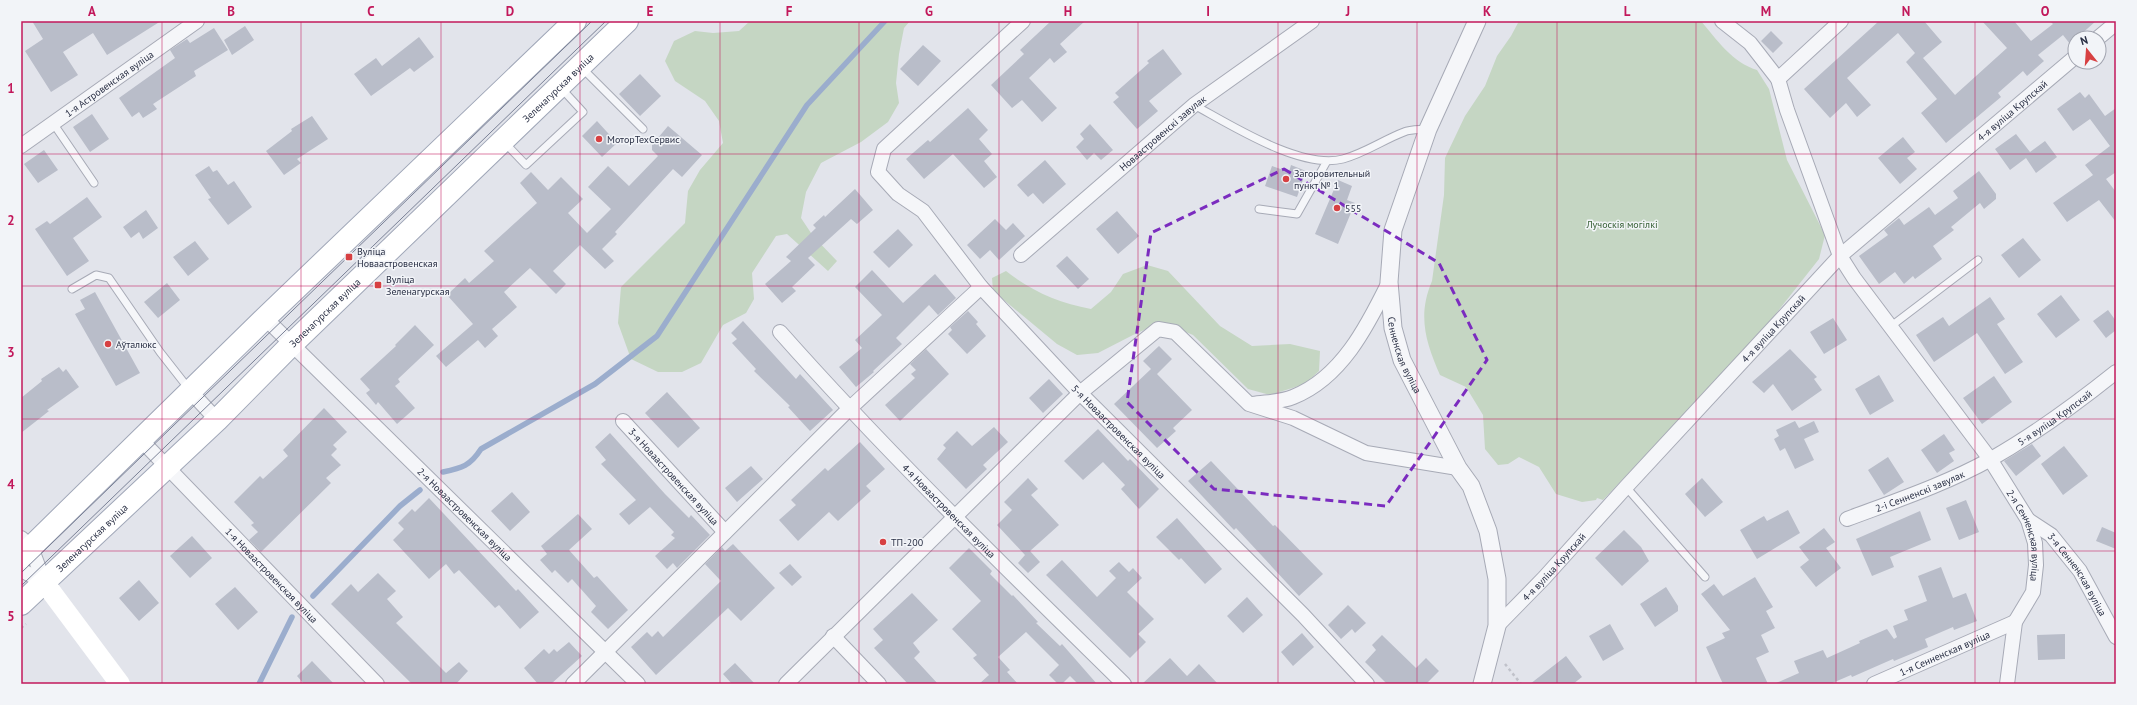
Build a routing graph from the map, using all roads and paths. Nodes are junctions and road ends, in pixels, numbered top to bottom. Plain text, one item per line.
1 (197, 21) edge
2 (575, 21) edge
3 (627, 21) edge
4 (1023, 21) edge
5 (1312, 21) edge
6 (1476, 21) edge
7 (1722, 21) edge
8 (1840, 21) edge
9 (2116, 23) edge
10 (2107, 30) edge
11 (2067, 65) edge
12 (581, 67) junction
13 (1778, 79) junction
14 (560, 87) junction
15 (1194, 105) junction
16 (53, 123) junction
17 (643, 129) dead end
18 (1428, 129) junction
19 (504, 142) junction
20 (21, 146) edge
21 (1327, 162) junction
22 (94, 183) dead end
23 (1259, 209) dead end
24 (1021, 256) dead end
25 (1840, 256) junction
26 (1978, 260) dead end
27 (1389, 282) junction
28 (981, 287) junction
29 (72, 289) dead end
30 (265, 318) junction
31 (1890, 326) junction
32 (780, 332) dead end
33 (292, 344) junction
34 (2116, 372) edge
35 (190, 391) junction
36 (1080, 393) junction
37 (1249, 404) junction
38 (849, 409) junction
39 (217, 420) junction
40 (623, 421) dead end
41 (141, 440) junction
42 (1990, 459) junction
43 (166, 466) junction
44 (1458, 468) junction
45 (1626, 487) junction
46 (955, 517) junction
47 (1847, 520) dead end
48 (2028, 520) junction
49 (725, 532) junction
50 (24, 547) edge
51 (21, 570) edge
52 (1705, 577) dead end
53 (44, 582) junction
54 (21, 604) edge
55 (2015, 622) junction
56 (1497, 626) junction
57 (833, 636) junction
58 (2116, 637) edge
59 (606, 653) junction
60 (120, 684) edge
61 (377, 684) edge
62 (573, 684) edge
63 (638, 684) edge
64 (786, 684) edge
65 (880, 684) edge
66 (1124, 684) edge
67 (1367, 684) edge
68 (1482, 684) edge
69 (1874, 684) edge
70 (2007, 684) edge

1 - 16 street, 1-я Астровенская вуліца
2 - 30 main road
3 - 12 main road, Зеленагурская вуліца
4 - 28 street, 5-я Новаастровенская вуліца
5 - 15 street, Новаастровенскі завулак
6 - 18 street, Сенненская вуліца
7 - 13 street
8 - 13 street
9 - 10 street
11 - 25 street, 4-я вуліца Крупскай
12 - 14 main road, Зеленагурская вуліца
12 - 17 lane
13 - 25 street, 2-я Сенненская вуліца
14 - 19 main road, Зеленагурская вуліца
14 - 19 lane
15 - 21 lane
15 - 24 street, Новаастровенскі завулак
16 - 20 street, 1-я Астровенская вуліца
16 - 22 lane
18 - 21 lane
18 - 27 street, Сенненская вуліца
19 - 33 main road, Зеленагурская вуліца
21 - 23 lane
25 - 31 street, 2-я Сенненская вуліца
25 - 45 street, 4-я вуліца Крупскай
26 - 31 lane
27 - 37 street
27 - 44 street, Сенненская вуліца
28 - 36 street, 5-я Новаастровенская вуліца
28 - 38 street
29 - 35 lane
30 - 33 street, 2-я Новаастровенская вуліца
30 - 35 main road
31 - 42 street, 2-я Сенненская вуліца
32 - 38 street, 4-я Новаастровенская вуліца
33 - 39 main road, Зеленагурская вуліца
33 - 59 street, 2-я Новаастровенская вуліца
34 - 42 street, 5-я вуліца Крупскай
35 - 39 street
35 - 41 main road
36 - 37 street
36 - 46 street
36 - 67 street, 5-я Новаастровенская вуліца
37 - 44 street
38 - 46 street, 4-я Новаастровенская вуліца
38 - 49 street
39 - 43 main road, Зеленагурская вуліца
40 - 49 street, 3-я Новаастровенская вуліца
41 - 43 street, 1-я Новаастровенская вуліца
41 - 50 main road
42 - 47 street, 2-і Сенненскі завулак
42 - 48 street, 2-я Сенненская вуліца
43 - 53 main road, Зеленагурская вуліца
43 - 61 street, 1-я Новаастровенская вуліца
44 - 56 street, Сенненская вуліца
45 - 52 lane
45 - 56 street, 4-я вуліца Крупскай
46 - 57 street
46 - 66 street, 4-я Новаастровенская вуліца
48 - 55 street, 2-я Сенненская вуліца
48 - 58 street, 3-я Сенненская вуліца
49 - 59 street
50 - 53 street
51 - 53 street
53 - 54 main road, Зеленагурская вуліца
53 - 60 main road
55 - 69 street, 1-я Сенненская вуліца
55 - 70 street, 2-я Сенненская вуліца
56 - 68 street, Сенненская вуліца
57 - 64 street
57 - 65 street
59 - 62 street
59 - 63 street, 2-я Новаастровенская вуліца

